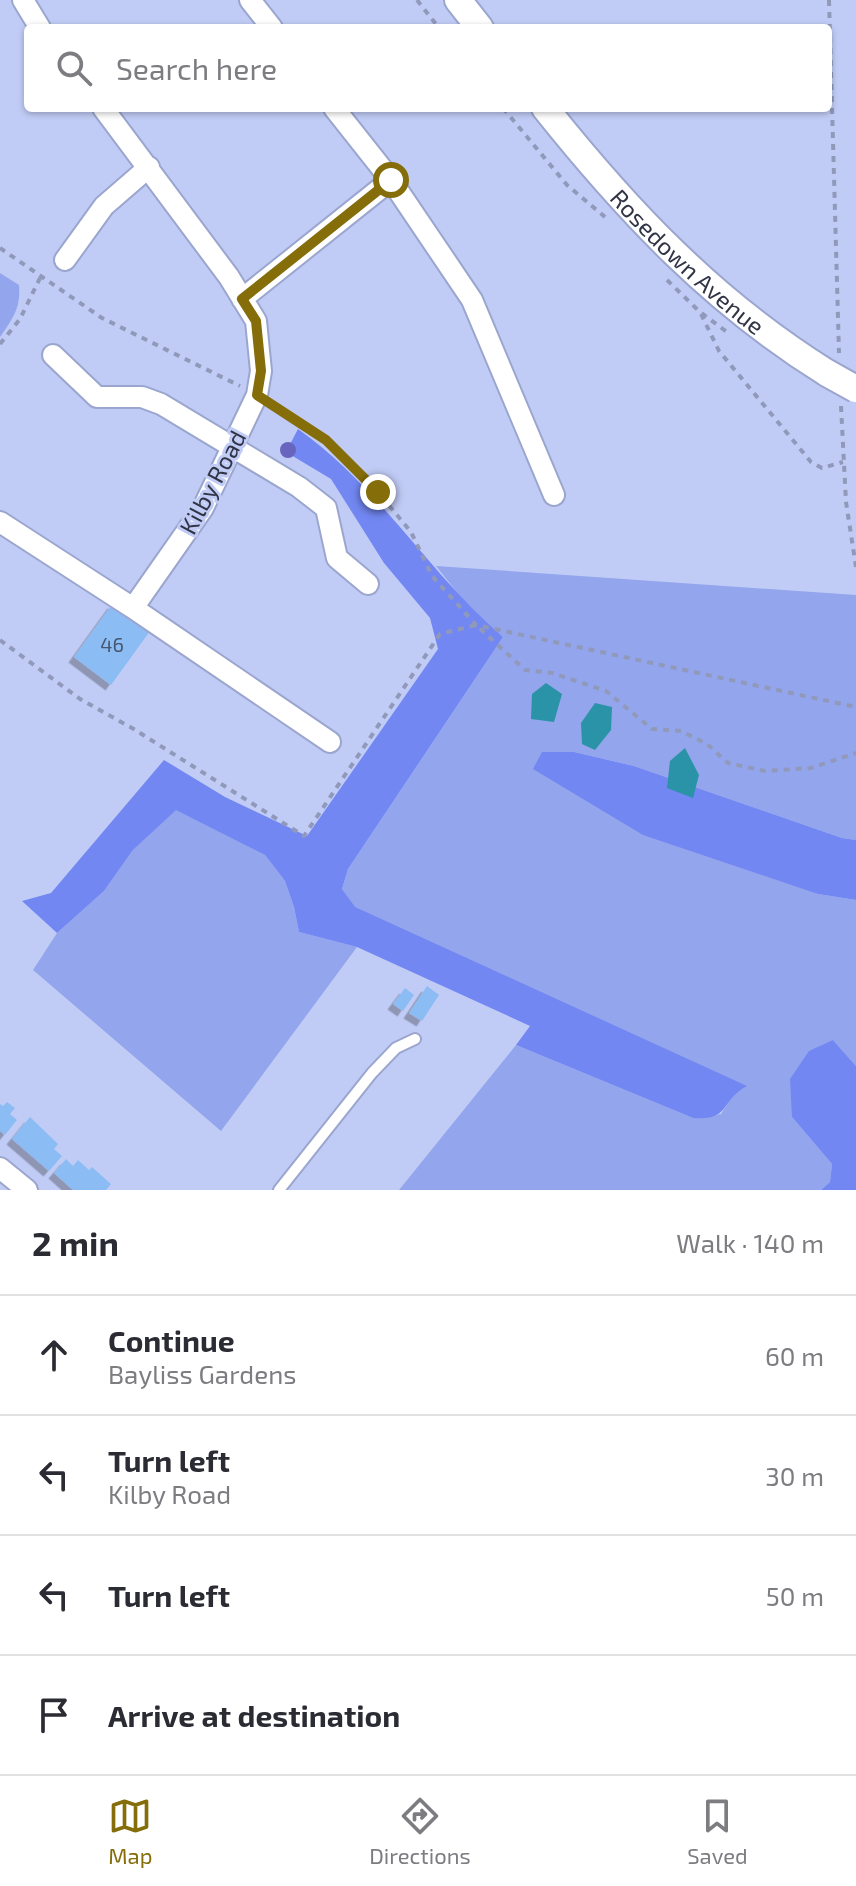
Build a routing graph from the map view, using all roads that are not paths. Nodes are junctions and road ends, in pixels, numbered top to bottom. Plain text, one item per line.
1 (23, 0) edge
2 (250, 0) edge
3 (458, 0) edge
4 (38, 24) edge
5 (269, 24) edge
6 (477, 24) edge
7 (106, 112) edge
8 (337, 112) edge
9 (548, 112) edge
10 (149, 167) junction
11 (391, 180) junction
12 (65, 260) dead end
13 (242, 299) junction
14 (53, 355) dead end
15 (849, 397) edge
16 (232, 446) junction
17 (554, 495) dead end
18 (0, 522) edge
19 (368, 584) dead end
20 (133, 608) junction
21 (330, 742) dead end
22 (415, 1039) dead end
23 (0, 1168) edge
24 (27, 1190) edge
25 (279, 1190) edge

1 - 4 street
2 - 5 street
3 - 6 street
7 - 10 street, Kilby Road
8 - 11 street
9 - 15 street, Rosedown Avenue, bridge
10 - 12 street
10 - 13 street, Kilby Road
11 - 13 street
11 - 17 street
13 - 16 street, Kilby Road
14 - 16 street
16 - 19 street
16 - 20 street, Kilby Road
18 - 20 street
20 - 21 street
22 - 25 lane
23 - 24 street

